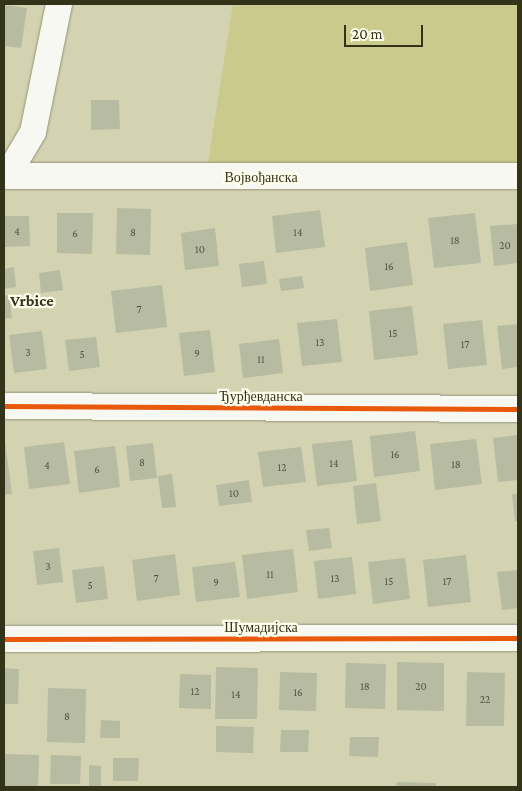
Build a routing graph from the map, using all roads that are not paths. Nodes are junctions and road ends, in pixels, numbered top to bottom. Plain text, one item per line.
1 (59, 4) edge
2 (5, 176) edge
3 (518, 176) edge
4 (4, 406) edge
5 (518, 409) edge
6 (518, 638) edge
7 (4, 639) edge

1 - 2 street
2 - 3 street, Војвођанска
4 - 5 street, Ђурђевданска
6 - 7 street, Шумадијска

